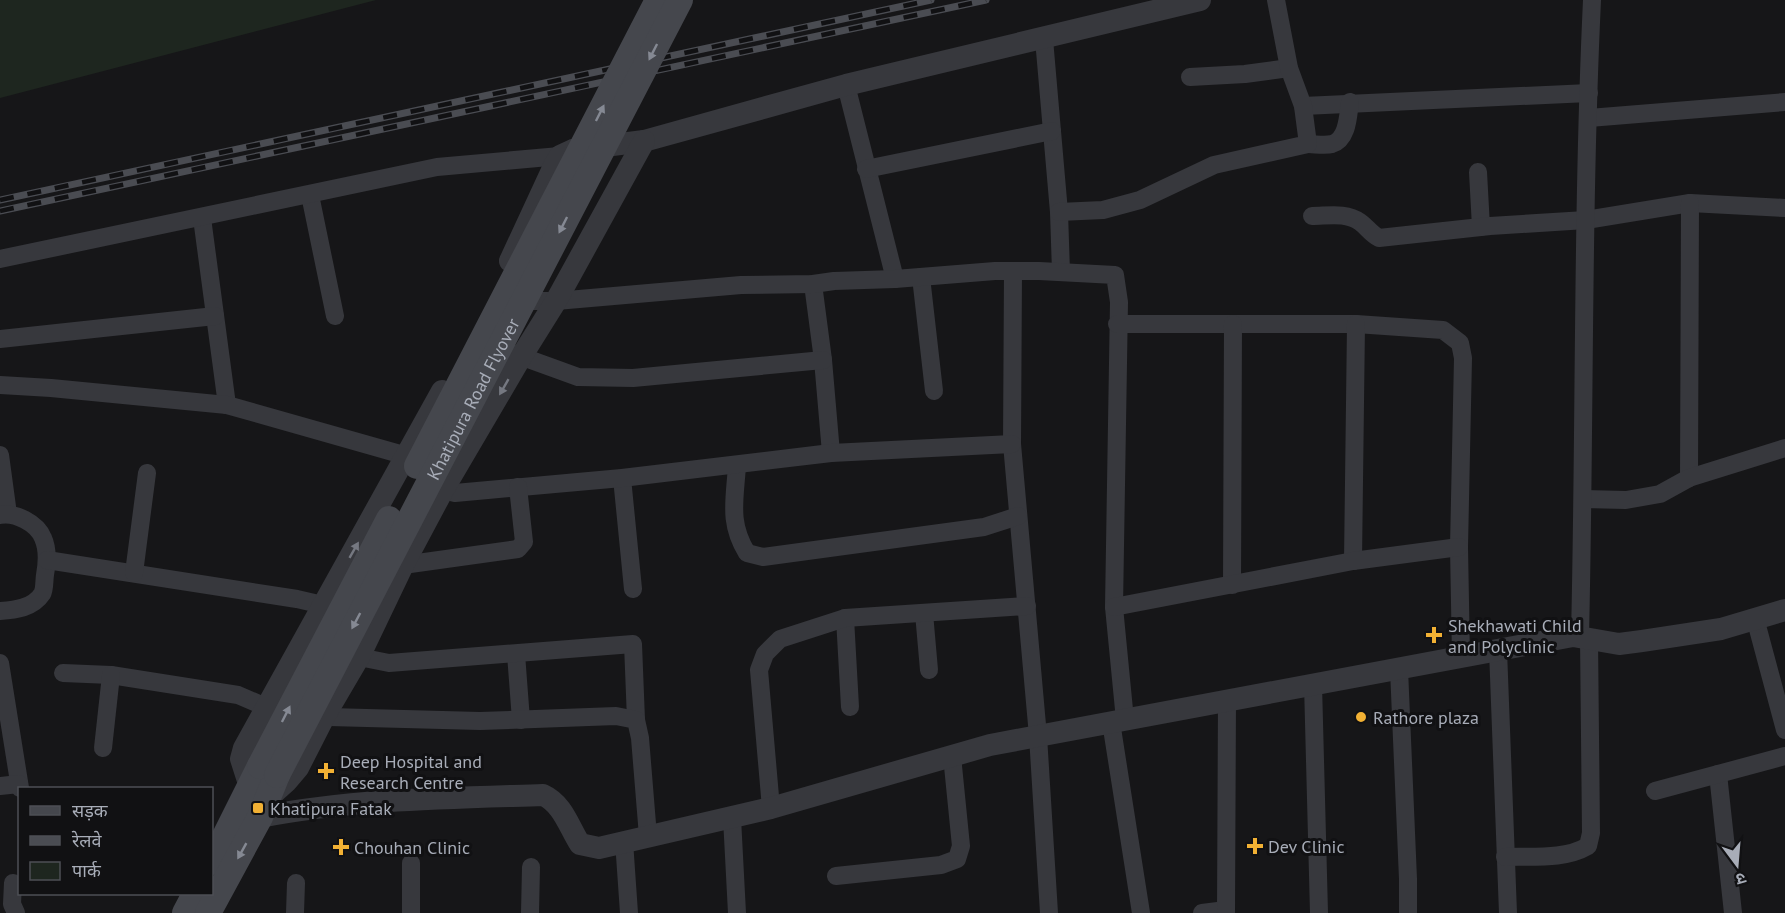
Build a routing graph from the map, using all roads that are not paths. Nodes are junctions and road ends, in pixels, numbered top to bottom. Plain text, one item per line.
1 (658, 0) edge
2 (680, 0) edge
3 (1200, 0) edge
4 (1276, 0) edge
5 (1592, 0) edge
6 (1044, 39) junction
7 (1289, 68) junction
8 (1190, 77) dead end
9 (846, 85) junction
10 (1589, 93) junction
11 (1350, 102) junction
12 (1785, 102) edge
13 (1303, 106) junction
14 (1589, 118) junction
15 (1052, 131) junction
16 (644, 141) junction
17 (1308, 144) junction
18 (560, 156) junction
19 (866, 169) junction
20 (1478, 172) dead end
21 (310, 195) junction
22 (1690, 203) junction
23 (1785, 208) edge
24 (1059, 212) junction
25 (1312, 216) dead end
26 (202, 218) junction
27 (1586, 220) junction
28 (1481, 227) junction
29 (0, 259) edge
30 (1013, 271) junction
31 (1061, 272) junction
32 (921, 277) junction
33 (895, 279) junction
34 (813, 284) junction
35 (491, 301) junction
36 (556, 301) junction
37 (215, 316) junction
38 (335, 316) dead end
39 (1118, 324) junction
40 (1233, 324) junction
41 (1356, 324) junction
42 (472, 336) junction
43 (0, 339) edge
44 (521, 357) junction
45 (823, 360) junction
46 (0, 385) edge
47 (934, 391) dead end
48 (227, 405) junction
49 (1012, 444) junction
50 (1785, 448) edge
51 (831, 453) junction
52 (0, 454) edge
53 (406, 456) junction
54 (737, 465) junction
55 (147, 473) dead end
56 (622, 478) junction
57 (1689, 478) junction
58 (518, 488) junction
59 (443, 490) junction
60 (1583, 499) junction
61 (4, 514) edge
62 (1018, 516) junction
63 (1459, 547) junction
64 (47, 560) junction
65 (1353, 561) junction
66 (403, 564) junction
67 (134, 573) junction
68 (1232, 585) junction
69 (633, 589) dead end
70 (323, 605) junction
71 (1027, 606) junction
72 (1114, 607) junction
73 (1785, 610) edge
74 (0, 611) edge
75 (924, 613) junction
76 (845, 618) junction
77 (1755, 618) junction
78 (1584, 637) junction
79 (1498, 650) junction
80 (516, 654) junction
81 (358, 657) junction
82 (1461, 658) junction
83 (0, 663) edge
84 (929, 669) dead end
85 (1399, 669) junction
86 (63, 673) dead end
87 (111, 675) junction
88 (1313, 684) junction
89 (1227, 700) junction
90 (266, 707) junction
91 (850, 707) dead end
92 (325, 715) junction
93 (520, 720) junction
94 (636, 720) junction
95 (1118, 721) junction
96 (1785, 730) edge
97 (1038, 736) junction
98 (103, 748) dead end
99 (952, 756) junction
100 (1785, 756) edge
101 (1718, 774) junction
102 (0, 786) edge
103 (20, 786) edge
104 (263, 789) junction
105 (1655, 791) dead end
106 (771, 808) junction
107 (732, 818) junction
108 (648, 836) junction
109 (624, 841) junction
110 (1506, 857) junction
111 (213, 861) edge
112 (411, 863) dead end
113 (531, 867) dead end
114 (836, 876) dead end
115 (11, 883) edge
116 (296, 883) dead end
117 (194, 895) edge
118 (1226, 912) edge
119 (16, 913) edge
120 (185, 913) edge
121 (208, 913) edge
122 (295, 913) edge
123 (411, 913) edge
124 (530, 913) edge
125 (629, 913) edge
126 (737, 913) edge
127 (1049, 913) edge
128 (1141, 913) edge
129 (1202, 913) edge
130 (1319, 913) edge
131 (1408, 913) edge
132 (1508, 913) edge
133 (1733, 913) edge

104 -> 1 main road, Khatipura Road Flyover, bridge
2 -> 104 main road, Khatipura Road Flyover, bridge
3 - 6 street
4 - 7 street
5 - 10 street
6 - 9 street
6 - 15 street
7 - 8 street
7 - 13 street
9 - 16 street
9 - 19 street
10 - 11 street
10 - 14 street
11 - 13 street
11 - 17 street
12 - 14 street
13 - 17 street
14 - 27 street
15 - 19 street
15 - 24 street
16 - 18 street
16 - 36 street
17 - 24 street
18 - 21 street
18 - 35 street
19 - 33 street
20 - 28 street
21 - 26 street
21 - 38 street
22 - 23 street
22 - 27 street
22 - 57 street
24 - 31 street
25 - 28 street
26 - 29 street
26 - 37 street
27 - 28 street
27 - 60 street
30 - 31 street
30 - 32 street
30 - 49 street
31 - 39 street
32 - 33 street
32 - 47 street
33 - 34 street
34 - 36 street
34 - 45 street
35 - 36 street
35 - 42 street
36 - 44 street
37 - 43 street
37 - 48 street
39 - 40 street
39 - 72 street
40 - 41 street
40 - 68 street
41 - 63 street
41 - 65 street
42 - 44 street
42 - 53 street
44 - 45 street
44 -> 59 street
45 - 51 street
46 - 48 street
48 - 53 street
49 - 51 street
49 - 62 street
50 - 57 street
51 - 54 street
52 - 61 street
70 -> 53 street
54 - 56 street
54 - 62 street
55 - 67 street
56 - 58 street
56 - 69 street
57 - 60 street
58 - 59 street
58 - 66 street
59 - 66 street
60 - 78 street
61 - 64 street
62 - 71 street
63 - 65 street
63 - 82 street
64 - 67 street
64 - 74 street
65 - 68 street
66 - 81 street
67 - 70 street
68 - 72 street
70 - 90 street
71 - 75 street
71 - 97 street
72 - 95 street
73 - 77 street
75 - 76 street
75 - 84 street
76 - 91 street
76 - 106 street
77 - 78 street
77 - 96 street
78 - 79 street
78 - 110 street
79 - 82 street
79 - 110 street
80 - 81 street
80 - 93 street
80 - 94 street
81 - 92 street
82 - 85 street
83 - 103 street
85 - 88 street
85 - 131 street
86 - 87 street
87 - 90 street
87 - 98 street
88 - 89 street
88 - 130 street
89 - 95 street
89 - 118 street
90 - 104 street
92 - 93 street
92 - 104 street
93 - 94 street
94 - 108 street
95 - 97 street
95 - 128 street
97 - 99 street
97 - 127 street
99 - 106 street
99 - 114 street
100 - 101 street
101 - 105 street
101 - 133 street
102 - 103 street
104 - 109 street
104 - 111 main road
104 -> 121 main road
106 - 107 street
107 - 108 street
107 - 126 street
108 - 109 street
109 - 125 street
110 - 132 street
112 - 123 street
113 - 124 street
115 - 119 street
116 - 122 street
117 - 120 main road
118 - 129 street

